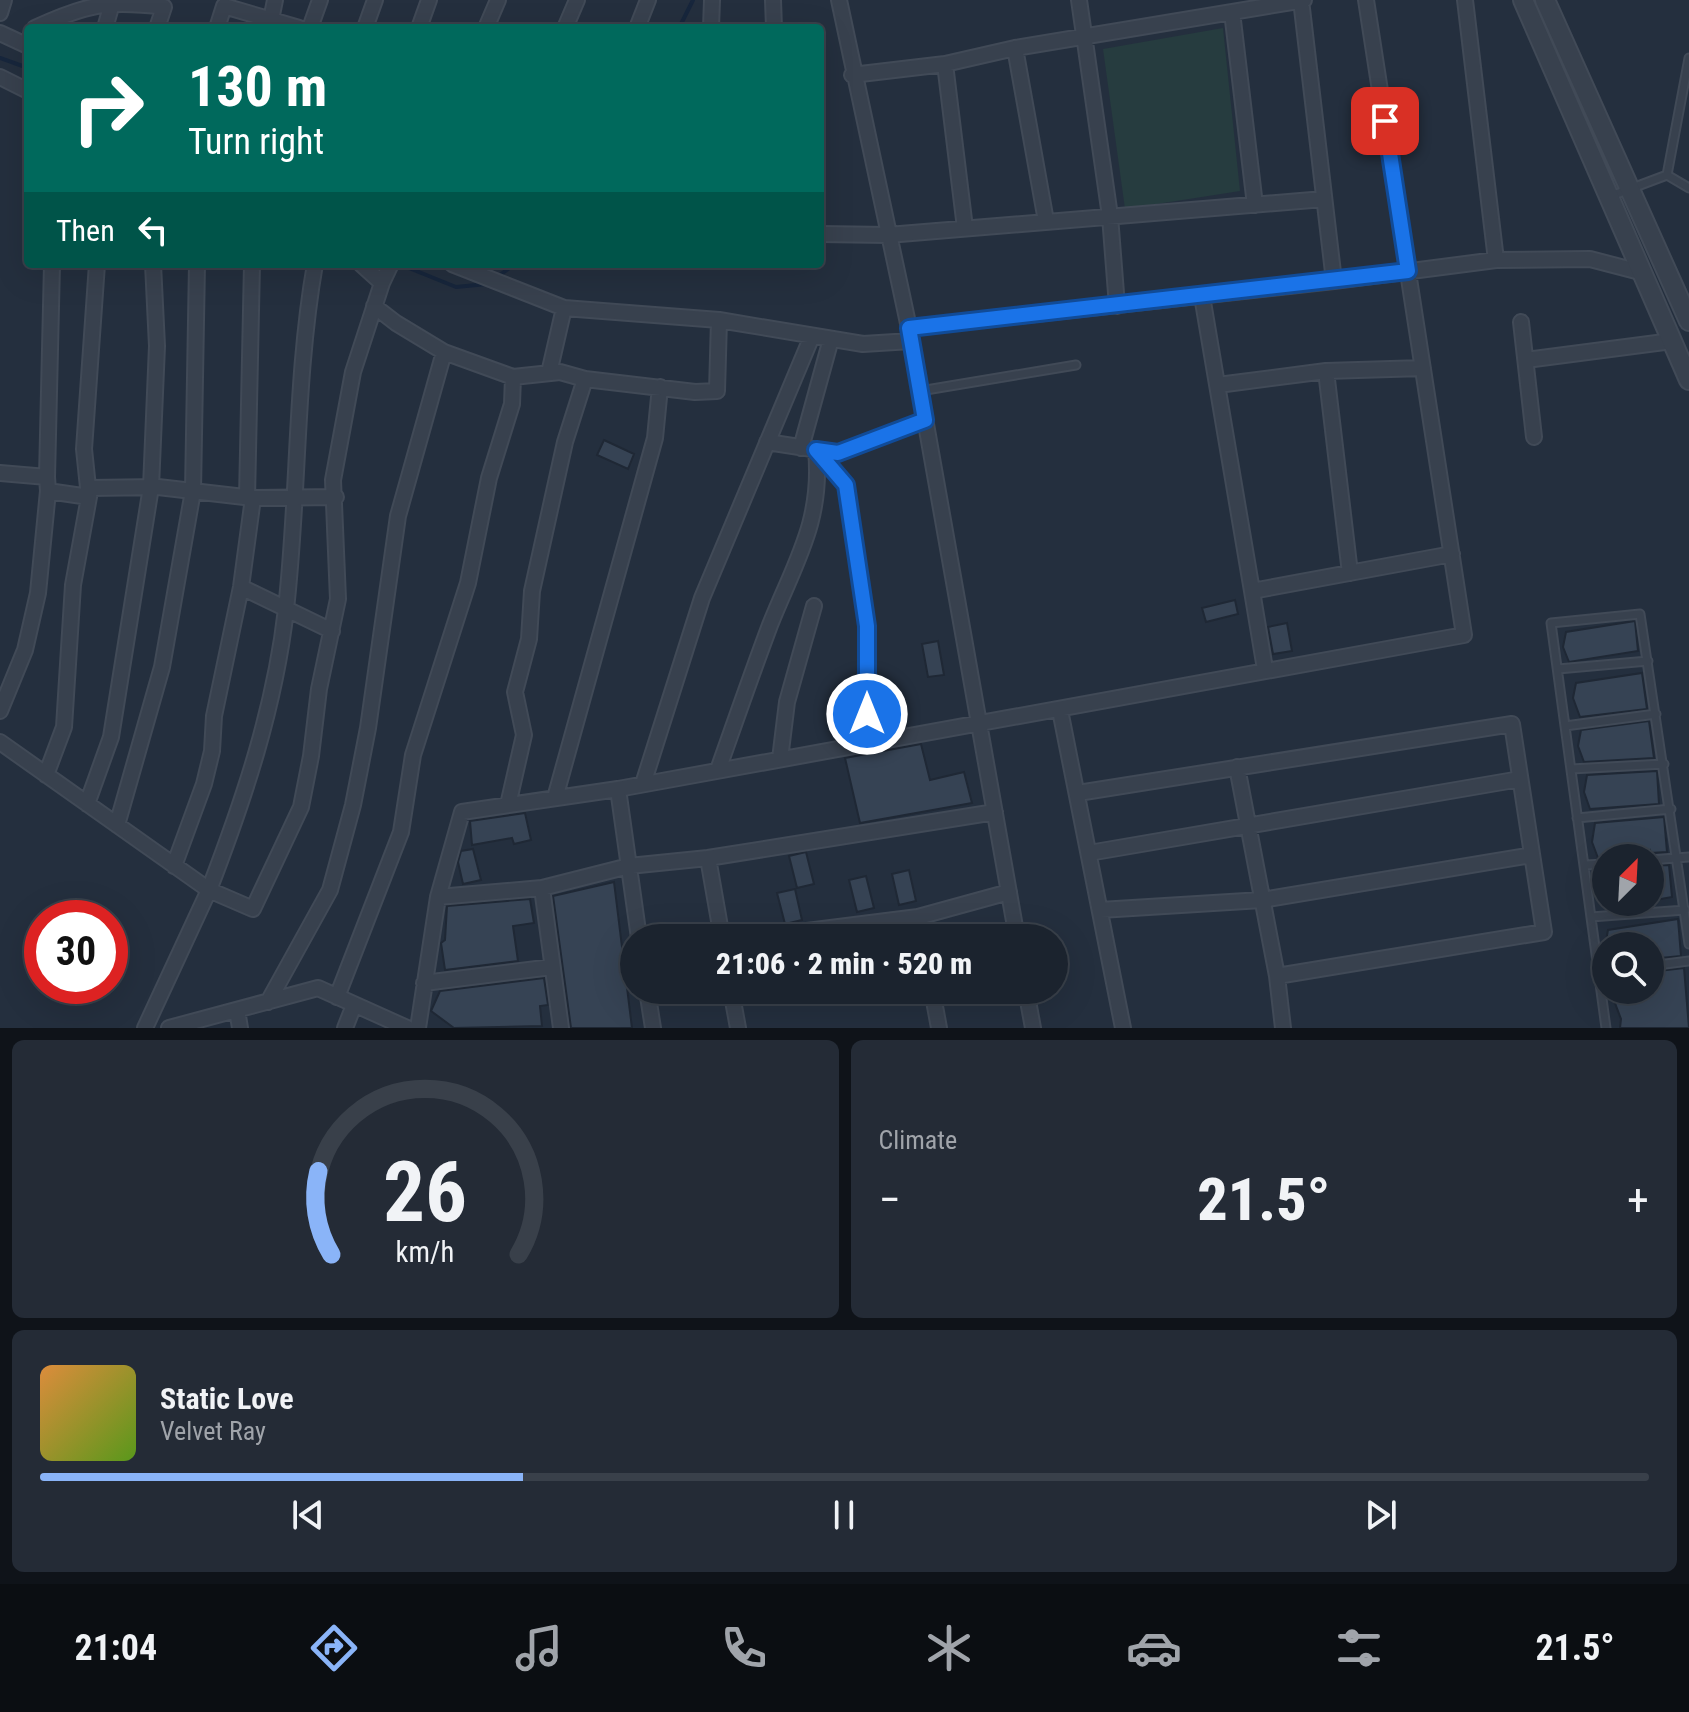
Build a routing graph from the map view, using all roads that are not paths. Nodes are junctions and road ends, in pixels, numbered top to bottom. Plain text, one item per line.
1 (4, 0) edge
2 (113, 0) edge
3 (275, 0) edge
4 (320, 0) edge
5 (375, 0) edge
6 (429, 0) edge
7 (498, 0) edge
8 (577, 0) edge
9 (648, 0) edge
10 (712, 0) edge
11 (773, 0) edge
12 (839, 0) edge
13 (1079, 0) edge
14 (1302, 0) edge
15 (1366, 0) edge
16 (1465, 0) edge
17 (1523, 0) edge
18 (1545, 0) edge
19 (152, 3) edge
20 (222, 3) edge
21 (1232, 12) junction
22 (0, 13) edge
23 (271, 20) junction
24 (44, 24) edge
25 (106, 24) edge
26 (158, 24) edge
27 (218, 24) edge
28 (285, 24) edge
29 (311, 24) edge
30 (366, 24) edge
31 (420, 24) edge
32 (488, 24) edge
33 (567, 24) edge
34 (639, 24) edge
35 (711, 24) edge
36 (774, 24) edge
37 (1085, 36) junction
38 (1015, 48) junction
39 (1689, 58) edge
40 (945, 64) junction
41 (852, 75) junction
42 (0, 77) edge
43 (24, 89) edge
44 (1667, 175) junction
45 (1689, 188) edge
46 (1631, 189) junction
47 (1608, 197) junction
48 (1324, 199) junction
49 (1255, 205) junction
50 (1110, 216) junction
51 (1046, 221) junction
52 (965, 228) junction
53 (824, 234) edge
54 (888, 235) junction
55 (1496, 260) junction
56 (52, 268) edge
57 (97, 268) edge
58 (153, 268) edge
59 (197, 268) edge
60 (252, 268) edge
61 (314, 268) edge
62 (365, 268) edge
63 (389, 268) edge
64 (462, 268) edge
65 (1408, 271) junction
66 (1640, 272) junction
67 (1334, 281) junction
68 (382, 283) junction
69 (1202, 296) junction
70 (374, 306) junction
71 (1117, 306) junction
72 (564, 308) junction
73 (1687, 313) edge
74 (719, 320) junction
75 (1521, 322) dead end
76 (910, 334) junction
77 (812, 336) junction
78 (831, 339) junction
79 (1672, 341) junction
80 (444, 352) junction
81 (1526, 360) junction
82 (1076, 365) dead end
83 (1423, 368) junction
84 (1326, 371) junction
85 (549, 373) junction
86 (513, 377) junction
87 (585, 379) junction
88 (1689, 380) edge
89 (1218, 385) junction
90 (660, 387) junction
91 (920, 391) junction
92 (925, 420) junction
93 (1534, 437) dead end
94 (767, 442) junction
95 (809, 449) junction
96 (0, 473) edge
97 (47, 484) junction
98 (151, 487) junction
99 (193, 491) junction
100 (89, 497) junction
101 (336, 497) junction
102 (250, 498) junction
103 (293, 498) junction
104 (1452, 554) junction
105 (1350, 573) junction
106 (241, 587) junction
107 (1252, 591) junction
108 (814, 606) dead end
109 (286, 610) junction
110 (332, 631) junction
111 (1648, 661) junction
112 (1265, 669) junction
113 (1558, 669) junction
114 (1060, 710) junction
115 (0, 711) edge
116 (1656, 714) junction
117 (978, 724) junction
118 (1565, 726) junction
119 (0, 742) edge
120 (867, 744) junction
121 (780, 759) junction
122 (1664, 764) junction
123 (1237, 767) junction
124 (1571, 769) junction
125 (718, 770) junction
126 (46, 775) junction
127 (1520, 779) junction
128 (643, 784) junction
129 (618, 789) junction
130 (1078, 793) junction
131 (555, 798) junction
132 (87, 804) junction
133 (508, 805) junction
134 (1671, 809) junction
135 (995, 812) junction
136 (1577, 818) junction
137 (117, 825) junction
138 (1248, 826) junction
139 (1089, 853) junction
140 (1532, 855) junction
141 (1689, 857) edge
142 (708, 858) junction
143 (1679, 858) junction
144 (1664, 859) edge
145 (1585, 865) junction
146 (1592, 865) edge
147 (174, 866) junction
148 (629, 866) junction
149 (542, 888) junction
150 (209, 890) junction
151 (1009, 892) junction
152 (438, 897) junction
153 (1262, 900) junction
154 (1100, 910) junction
155 (1685, 910) junction
156 (918, 917) junction
157 (1591, 917) junction
158 (637, 924) edge
159 (720, 924) edge
160 (862, 924) edge
161 (919, 924) edge
162 (1015, 924) edge
163 (1594, 932) edge
164 (1689, 944) edge
165 (1689, 961) edge
166 (1664, 964) edge
167 (552, 967) junction
168 (1277, 976) junction
169 (424, 983) junction
170 (337, 997) junction
171 (268, 1002) junction
172 (649, 1004) edge
173 (734, 1004) edge
174 (935, 1004) edge
175 (1029, 1004) edge
176 (1605, 1004) edge
177 (354, 1005) junction
178 (237, 1010) junction
179 (145, 1028) edge
180 (169, 1028) edge
181 (240, 1028) edge
182 (345, 1028) edge
183 (407, 1028) edge
184 (418, 1028) edge
185 (561, 1028) edge
186 (653, 1028) edge
187 (738, 1028) edge
188 (939, 1028) edge
189 (1033, 1028) edge
190 (1123, 1028) edge
191 (1283, 1028) edge
192 (1606, 1028) edge

1 - 22 street
2 - 19 street
2 - 24 street
2 - 25 street
3 - 23 street
4 - 29 street
5 - 30 street
6 - 31 street
7 - 32 street
8 - 33 street
9 - 34 street
10 - 35 street
11 - 36 street
12 - 41 street
13 - 37 street
14 - 21 street
14 - 48 street
15 - 65 street
16 - 55 street
17 - 47 street
18 - 46 street
19 - 26 street
20 - 23 street
20 - 27 street
21 - 37 street
21 - 49 street
23 - 28 street
37 - 38 street
37 - 50 street
38 - 40 street
38 - 51 street
39 - 44 lane
40 - 41 street
40 - 52 street
41 - 54 street
42 - 43 street
44 - 45 lane
44 - 46 lane
46 - 47 lane
46 - 73 street
47 - 66 street
48 - 49 street
48 - 67 street
49 - 50 street
50 - 51 street
50 - 71 street
51 - 52 street
52 - 54 street
53 - 54 street
54 - 76 street
55 - 65 street
55 - 66 street
56 - 97 street
57 - 100 street
58 - 98 street
59 - 99 street
60 - 102 street
61 - 103 street
62 - 68 street
63 - 68 street
64 - 72 street
65 - 67 street
65 - 83 street
66 - 79 street
67 - 69 street
68 - 70 street
69 - 71 street
69 - 89 street
70 - 80 street
70 - 101 street
71 - 76 street
72 - 74 street
72 - 85 street
74 - 77 street
74 - 90 street
75 - 81 street
76 - 78 street
76 - 91 street
77 - 78 street
77 - 94 street
78 - 95 street
79 - 81 street
79 - 88 street
80 - 86 street
80 - 171 street
81 - 93 street
82 - 91 lane
83 - 84 street
83 - 104 street
84 - 89 street
84 - 105 street
85 - 86 street
85 - 87 street
86 - 170 street
87 - 90 street
87 - 133 street
89 - 107 street
90 - 131 street
91 - 92 street
92 - 95 street
92 - 117 street
94 - 95 street
94 - 128 street
95 - 120 street
95 - 125 street
96 - 97 street
97 - 100 street
97 - 115 street
98 - 99 street
98 - 100 street
98 - 132 street
99 - 102 street
99 - 137 street
100 - 126 street
101 - 103 street
101 - 110 street
102 - 103 street
102 - 106 street
103 - 109 street
104 - 105 street
104 - 112 street
105 - 107 street
106 - 109 street
106 - 147 street
107 - 112 street
108 - 121 street
109 - 110 street
109 - 150 street
110 - 150 street
111 - 113 lane
111 - 113 lane
111 - 116 lane
112 - 114 street
113 - 118 lane
114 - 117 street
114 - 130 street
116 - 118 lane
116 - 122 lane
117 - 120 street
117 - 135 street
118 - 124 lane
119 - 126 street
120 - 121 street
121 - 125 street
122 - 124 lane
122 - 134 lane
123 - 127 street
123 - 130 street
123 - 138 street
124 - 136 lane
125 - 128 street
126 - 132 street
127 - 138 street
127 - 140 street
128 - 129 street
129 - 131 street
129 - 148 street
130 - 139 street
131 - 133 street
132 - 137 street
133 - 152 street
134 - 136 lane
134 - 143 lane
135 - 142 street
135 - 151 street
136 - 145 lane
137 - 147 street
138 - 139 street
138 - 153 street
139 - 154 street
140 - 153 street
140 - 168 street
141 - 143 lane
142 - 148 street
142 - 159 street
143 - 144 lane
143 - 155 lane
145 - 146 lane
145 - 157 lane
147 - 150 street
148 - 149 street
148 - 158 street
149 - 152 street
149 - 167 street
150 - 179 street
151 - 156 street
151 - 162 street
152 - 169 street
153 - 154 street
153 - 168 street
154 - 190 street
155 - 157 lane
155 - 164 lane
156 - 160 street
156 - 161 street
157 - 163 lane
165 - 166 lane
167 - 169 street
167 - 185 street
168 - 191 street
169 - 184 street
170 - 171 street
170 - 177 street
171 - 178 street
172 - 186 street
173 - 187 street
174 - 188 street
175 - 189 street
176 - 192 lane
177 - 182 street
177 - 183 street
178 - 180 street
178 - 181 street

